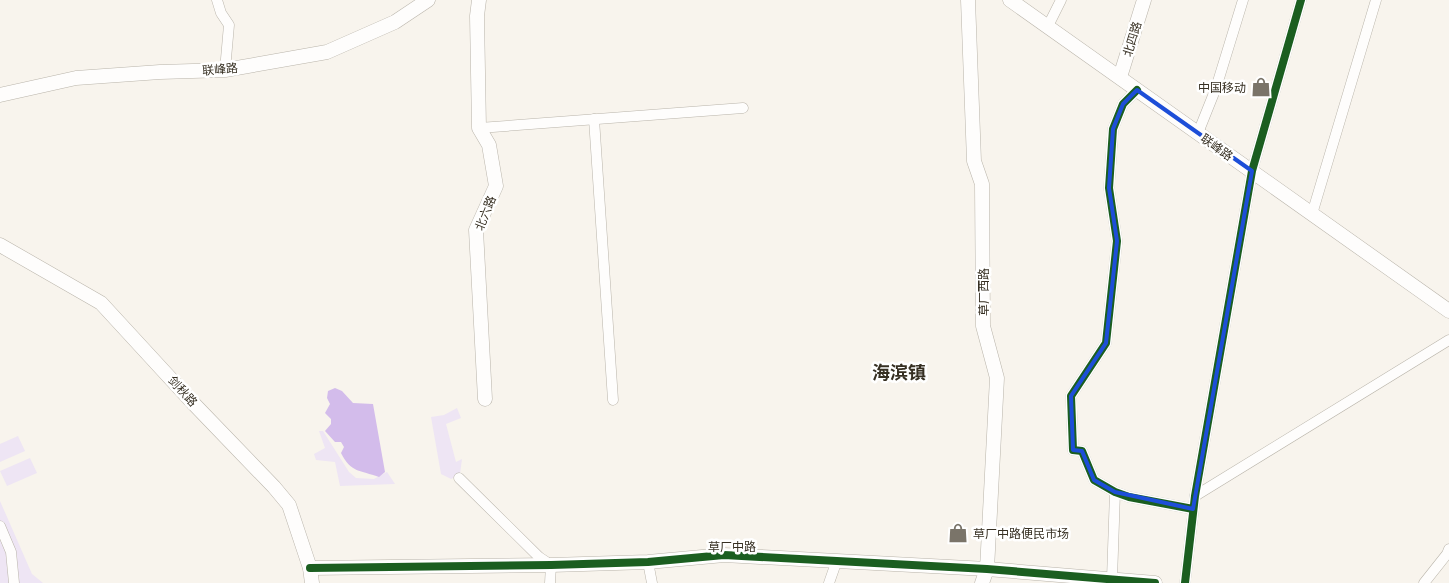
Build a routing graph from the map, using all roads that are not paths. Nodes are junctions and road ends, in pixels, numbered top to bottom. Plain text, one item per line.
1 (217, 0) edge
2 (428, 0) edge
3 (479, 0) edge
4 (968, 0) edge
5 (1010, 0) edge
6 (1061, 0) edge
7 (1144, 0) edge
8 (1243, 0) edge
9 (1301, 0) edge
10 (1376, 0) edge
11 (1048, 26) junction
12 (225, 70) junction
13 (1120, 78) junction
14 (1137, 90) junction
15 (0, 95) edge
16 (743, 108) dead end
17 (594, 119) junction
18 (479, 128) junction
19 (1198, 133) junction
20 (1252, 171) junction
21 (1312, 214) junction
22 (0, 245) edge
23 (1449, 311) edge
24 (1449, 340) edge
25 (485, 399) dead end
26 (613, 400) dead end
27 (458, 478) dead end
28 (1115, 492) junction
29 (1195, 496) junction
30 (1193, 509) junction
31 (0, 526) edge
32 (1449, 549) edge
33 (836, 560) junction
34 (648, 562) junction
35 (551, 565) junction
36 (310, 568) junction
37 (987, 569) junction
38 (1069, 579) edge
39 (1112, 579) junction
40 (14, 583) edge
41 (312, 583) edge
42 (550, 583) edge
43 (652, 583) edge
44 (828, 583) edge
45 (982, 583) edge
46 (1151, 583) edge
47 (1185, 583) edge
48 (1424, 583) edge

1 - 12 street
2 - 12 main road, 联峰路
3 - 18 main road, 北六路
4 - 37 main road, 草厂西路
5 - 11 main road, 联峰路
6 - 11 street
7 - 13 main road, 北四路
8 - 19 street
9 - 20 street
10 - 21 street
11 - 13 main road, 联峰路
12 - 15 main road, 联峰路
13 - 14 main road, 联峰路
14 - 19 main road, 联峰路
14 - 28 street
16 - 17 street
17 - 18 street
17 - 26 street
18 - 25 main road, 北六路
19 - 20 main road, 联峰路
20 - 21 main road, 联峰路
20 - 29 street
21 - 23 main road, 联峰路
22 - 36 main road, 剑秋路
24 - 29 street
27 - 35 street
28 - 30 street
28 - 39 street
29 - 30 street
30 - 47 street
31 - 40 street
32 - 48 street
33 - 34 main road, 草厂中路
33 - 37 main road, 草厂中路
33 - 44 street
34 - 35 main road, 草厂中路
34 - 43 street
35 - 36 main road, 草厂中路
35 - 42 street
36 - 41 main road, 剑秋路
37 - 38 main road, 草厂中路
37 - 45 main road, 草厂西路
38 - 39 main road, 草厂中路
39 - 46 main road, 草厂中路

